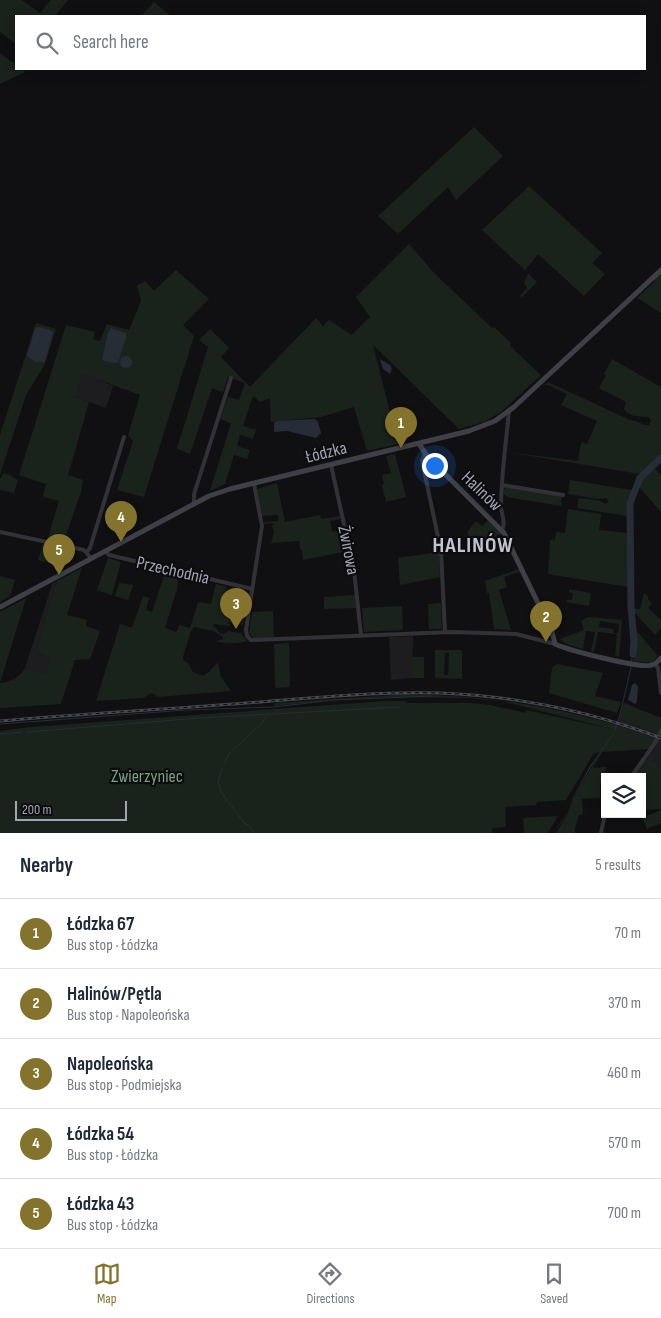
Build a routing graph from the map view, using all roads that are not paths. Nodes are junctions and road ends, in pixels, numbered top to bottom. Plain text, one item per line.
1 (661, 270) edge
2 (230, 378) dead end
3 (509, 411) junction
4 (124, 437) dead end
5 (419, 444) junction
6 (426, 455) junction
7 (331, 465) junction
8 (254, 484) junction
9 (502, 485) junction
10 (562, 494) dead end
11 (194, 503) junction
12 (502, 530) junction
13 (0, 532) edge
14 (105, 551) junction
15 (87, 552) junction
16 (91, 558) junction
17 (252, 589) junction
18 (0, 607) edge
19 (445, 632) junction
20 (361, 636) junction
21 (554, 641) junction
22 (661, 658) edge
23 (656, 666) junction
24 (661, 693) edge
25 (661, 731) edge
26 (634, 773) edge
27 (604, 818) edge
28 (601, 833) edge

1 - 3 main road, Łódzka
2 - 11 street
3 - 5 main road, Łódzka
3 - 9 street
4 - 15 street
5 - 6 main road, Halinów
5 - 7 main road, Łódzka
6 - 12 main road, Halinów
6 - 19 street
7 - 8 main road, Łódzka
7 - 20 street, Żwirowa
8 - 11 main road, Łódzka
8 - 17 street
9 - 10 street
9 - 12 street
11 - 14 main road, Łódzka
12 - 21 main road, Halinów
13 - 15 street
14 - 16 main road, Łódzka
14 - 17 street, Przechodnia
15 - 16 street
16 - 18 main road, Łódzka
17 - 20 street
19 - 20 street
19 - 21 street
21 - 23 main road
22 - 23 main road
23 - 24 street
25 - 26 street
27 - 28 street

